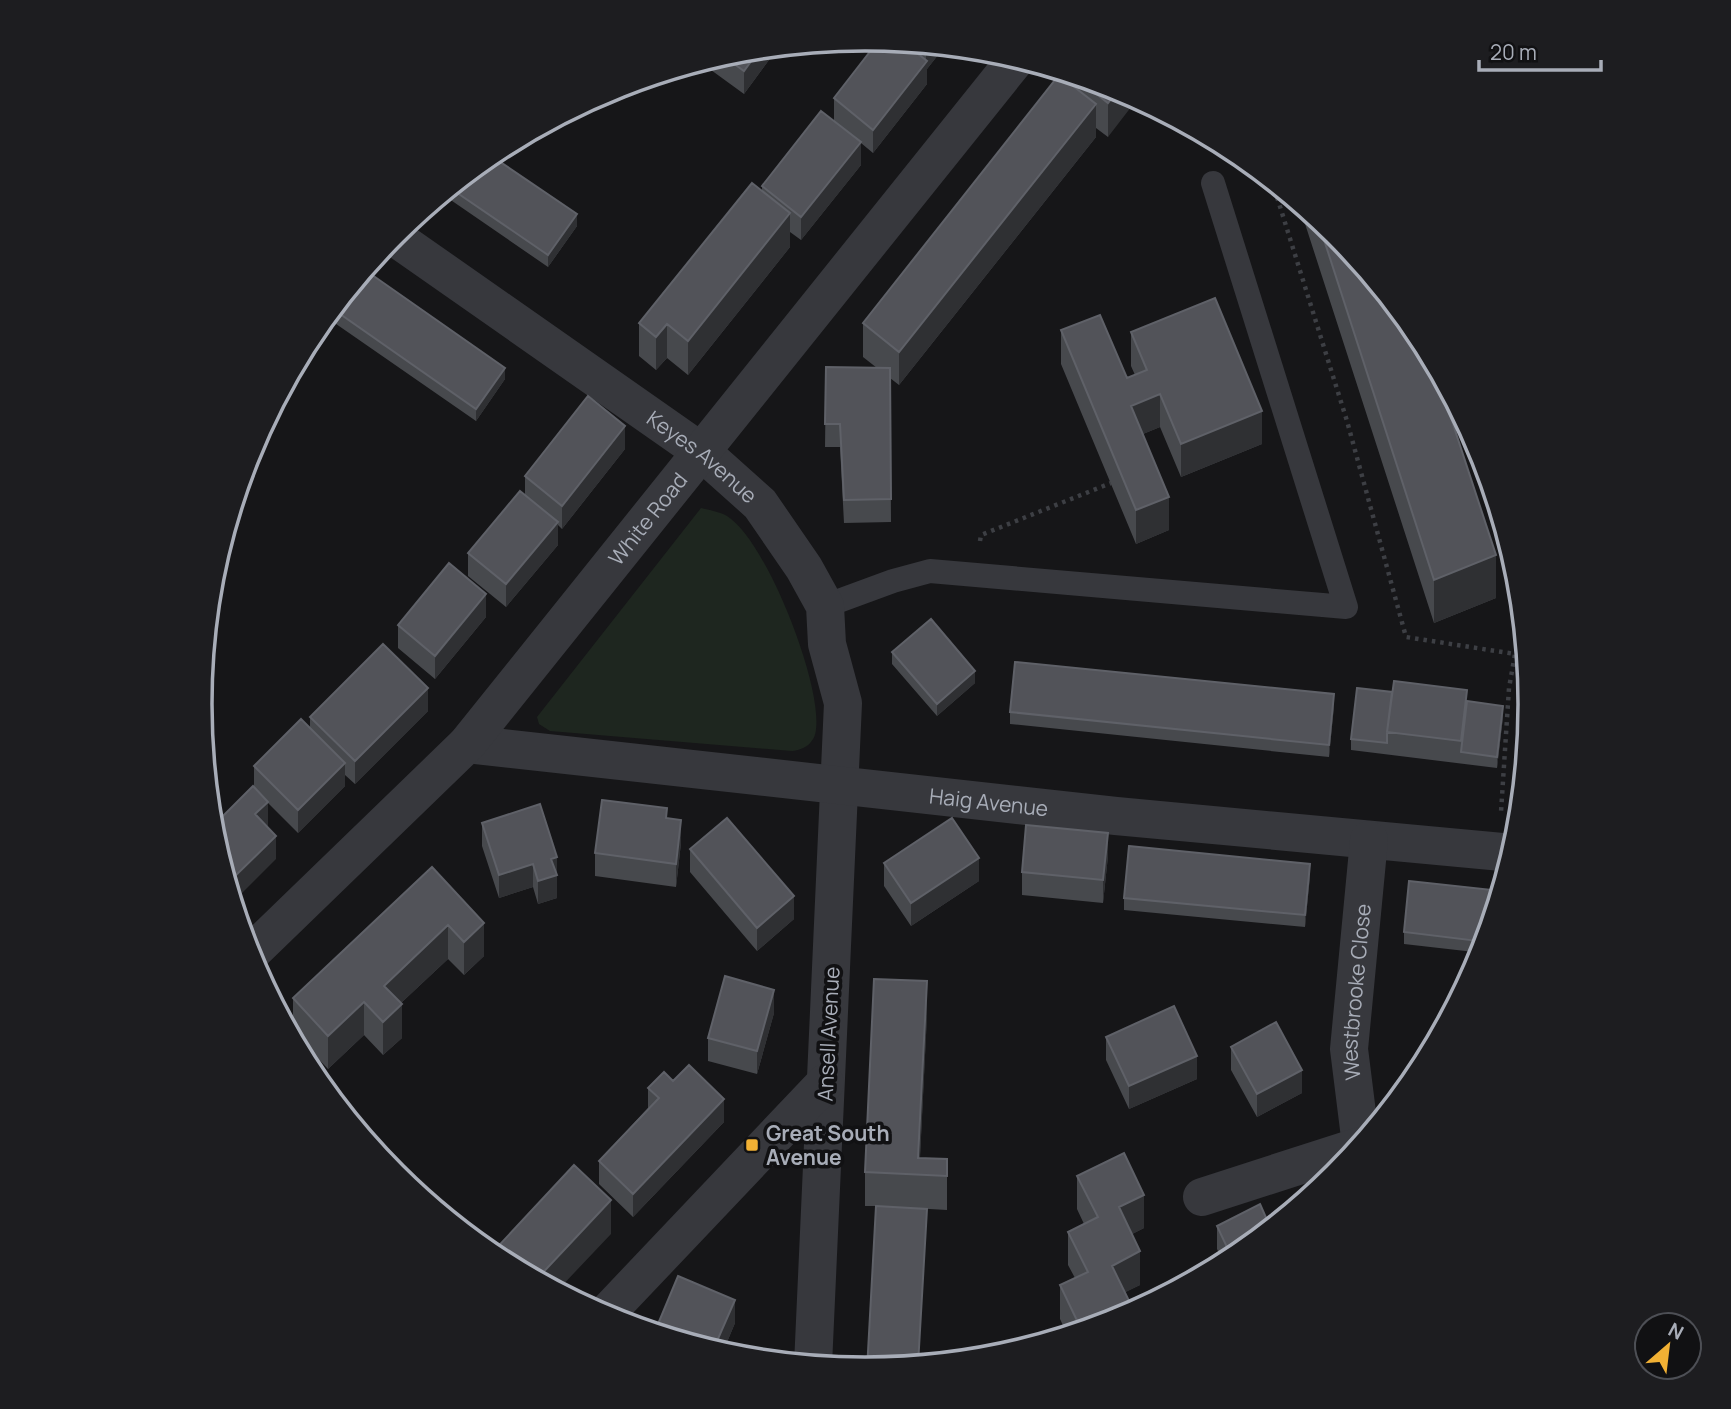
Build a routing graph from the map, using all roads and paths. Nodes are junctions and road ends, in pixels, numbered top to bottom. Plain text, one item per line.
1 (1010, 67) edge
2 (1213, 183) dead end
3 (1277, 197) edge
4 (402, 243) edge
5 (704, 453) junction
6 (1111, 483) edge
7 (974, 576) junction
8 (825, 606) junction
9 (467, 744) junction
10 (841, 786) junction
11 (1506, 835) edge
12 (1368, 839) junction
13 (1502, 852) edge
14 (259, 947) edge
15 (825, 1083) junction
16 (1359, 1133) edge
17 (1342, 1152) edge
18 (1202, 1198) dead end
19 (613, 1307) edge
20 (813, 1356) edge

1 - 5 street, White Road
2 - 7 lane
3 - 11 path
4 - 5 street, Keyes Avenue
5 - 8 street, Keyes Avenue
5 - 9 street, White Road
6 - 7 path
7 - 8 lane
8 - 10 street, Keyes Avenue
9 - 10 street, Haig Avenue
9 - 14 street, White Road
10 - 12 street, Haig Avenue
10 - 15 street, Ansell Avenue
12 - 13 street, Haig Avenue
12 - 16 street, Westbrooke Close
15 - 19 street
15 - 20 street, Ansell Avenue
17 - 18 street

